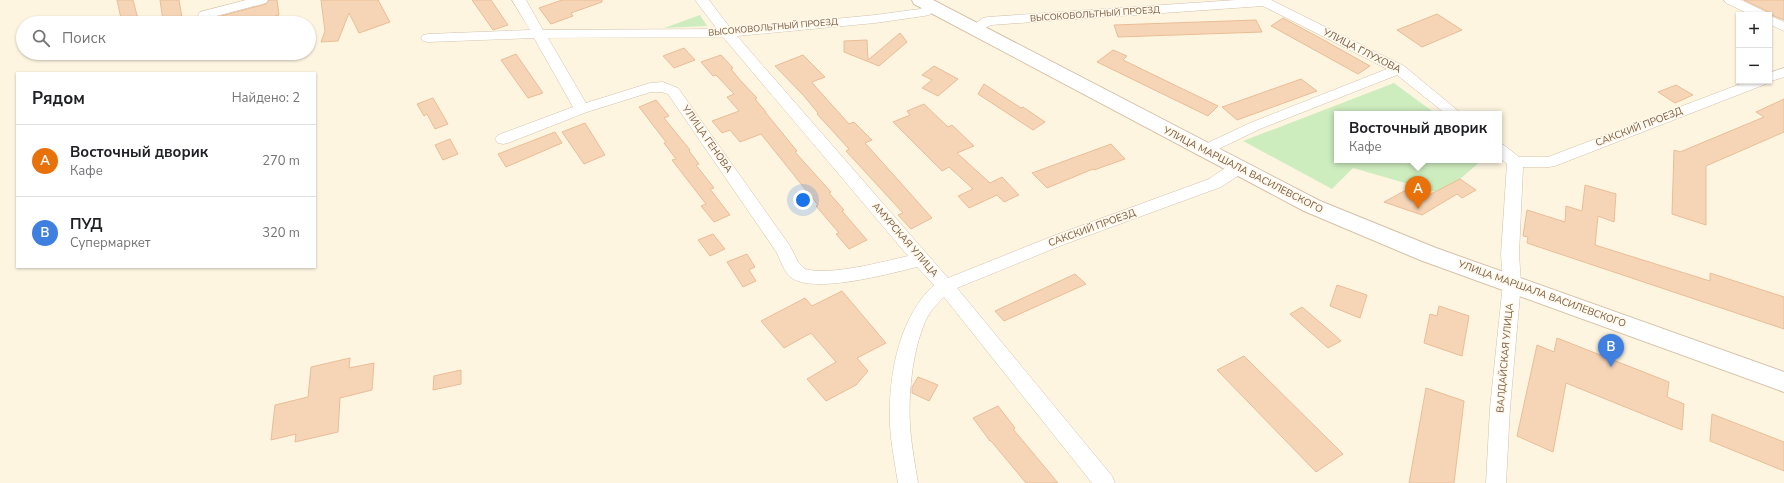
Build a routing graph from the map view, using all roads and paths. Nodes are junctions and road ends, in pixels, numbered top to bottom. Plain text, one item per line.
1 (201, 0) edge
2 (261, 0) edge
3 (519, 0) edge
4 (702, 0) edge
5 (1731, 0) edge
6 (1263, 1) edge
7 (926, 3) edge
8 (1755, 12) edge
9 (204, 16) edge
10 (214, 16) edge
11 (1772, 21) edge
12 (1784, 27) edge
13 (975, 29) junction
14 (727, 33) junction
15 (540, 34) junction
16 (428, 38) dead end
17 (1399, 69) junction
18 (1784, 72) edge
19 (1772, 77) edge
20 (1753, 84) edge
21 (582, 109) junction
22 (1451, 111) edge
23 (503, 139) dead end
24 (1204, 150) junction
25 (1502, 151) edge
26 (1515, 162) junction
27 (1238, 168) junction
28 (921, 260) junction
29 (1512, 283) junction
30 (945, 286) junction
31 (1784, 382) edge
32 (908, 483) edge
33 (1105, 483) edge
34 (1496, 483) edge

1 - 9 street
2 - 10 street
3 - 15 street
4 - 14 street, АМУРСКАЯ УЛИЦА
5 - 8 street
6 - 13 street, ВЫСОКОВОЛЬТНЫЙ ПРОЕЗД
6 - 17 street, УЛИЦА ГЛУХОВА
7 - 13 main road, УЛИЦА МАРШАЛА ВАСИЛЕВСКОГО
7 - 14 street, ВЫСОКОВОЛЬТНЫЙ ПРОЕЗД
11 - 12 street
13 - 24 main road, УЛИЦА МАРШАЛА ВАСИЛЕВСКОГО
14 - 15 street, ВЫСОКОВОЛЬТНЫЙ ПРОЕЗД
14 - 28 street, АМУРСКАЯ УЛИЦА
15 - 16 street, ВЫСОКОВОЛЬТНЫЙ ПРОЕЗД
15 - 21 street
17 - 22 street, УЛИЦА ГЛУХОВА
17 - 24 street
18 - 19 street
20 - 26 street, САКСКИЙ ПРОЕЗД
21 - 23 street, УЛИЦА ГЕНОВА
21 - 28 street, УЛИЦА ГЕНОВА
24 - 27 main road, УЛИЦА МАРШАЛА ВАСИЛЕВСКОГО
25 - 26 street
26 - 29 street, ВАЛДАЙСКАЯ УЛИЦА
27 - 29 main road, УЛИЦА МАРШАЛА ВАСИЛЕВСКОГО
27 - 30 street, САКСКИЙ ПРОЕЗД
28 - 30 street, АМУРСКАЯ УЛИЦА
29 - 31 main road, УЛИЦА МАРШАЛА ВАСИЛЕВСКОГО
29 - 34 street, ВАЛДАЙСКАЯ УЛИЦА
30 - 32 street
30 - 33 street, АМУРСКАЯ УЛИЦА

